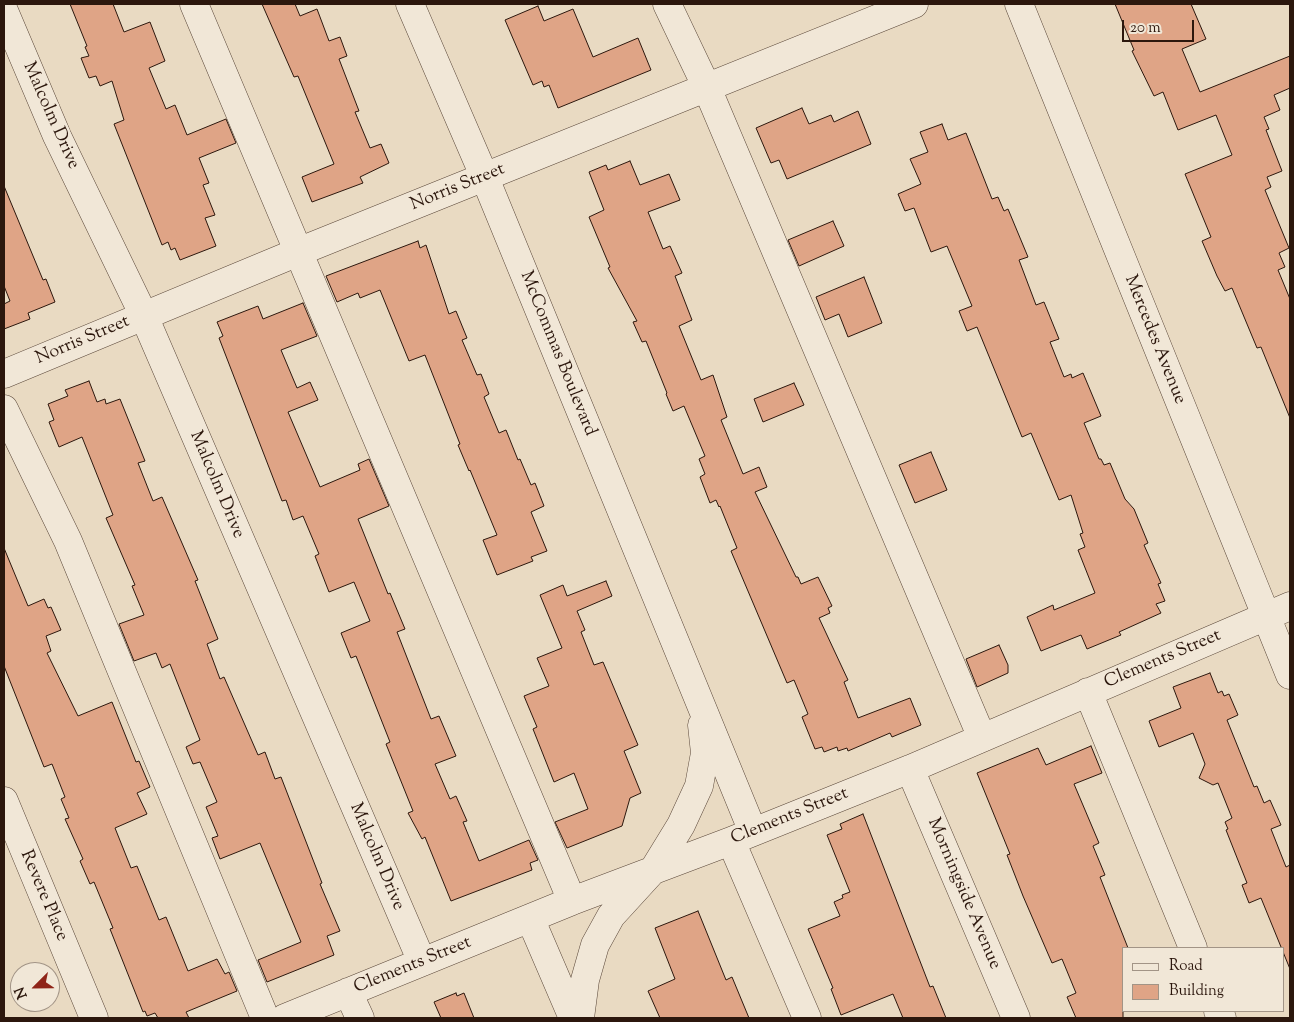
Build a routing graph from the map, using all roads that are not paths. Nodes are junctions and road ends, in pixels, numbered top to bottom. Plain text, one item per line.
1 (194, 4) edge
2 (410, 4) edge
3 (667, 4) edge
4 (914, 4) edge
5 (1019, 4) edge
6 (4, 11) edge
7 (707, 88) junction
8 (485, 178) junction
9 (298, 252) junction
10 (144, 316) junction
11 (4, 374) edge
12 (4, 409) edge
13 (1290, 606) edge
14 (1266, 617) junction
15 (1289, 668) edge
16 (1088, 692) junction
17 (700, 706) junction
18 (982, 738) junction
19 (910, 769) junction
20 (4, 801) edge
21 (742, 837) junction
22 (654, 869) junction
23 (572, 901) junction
24 (530, 918) junction
25 (1193, 947) edge
26 (422, 962) junction
27 (348, 992) junction
28 (94, 1018) edge
29 (265, 1018) edge
30 (285, 1018) edge
31 (360, 1018) edge
32 (573, 1018) edge
33 (580, 1018) edge
34 (807, 1018) edge
35 (1016, 1018) edge

1 - 9 street
2 - 8 street, McCommas Boulevard
3 - 7 street
4 - 7 street, Norris Street
5 - 14 street, Mercedes Avenue
6 - 10 street, Malcolm Drive
7 - 8 street, Norris Street
7 - 18 street
8 - 9 street, Norris Street
8 - 17 street, McCommas Boulevard
9 - 10 street, Norris Street
9 - 23 street
10 - 11 street, Norris Street
10 - 26 street, Malcolm Drive
12 - 29 street
13 - 14 street, Clements Street
14 - 15 street, Mercedes Avenue
14 - 16 street, Clements Street
16 - 18 street, Clements Street
16 - 25 street
17 - 21 street, McCommas Boulevard
17 - 22 street, McCommas Boulevard
18 - 19 street, Clements Street
19 - 21 street, Clements Street
19 - 35 street, Morningside Avenue
20 - 28 street, Revere Place
21 - 22 street, Clements Street
21 - 34 street, McCommas Boulevard
22 - 23 street, Clements Street
22 - 33 street, McCommas Boulevard
23 - 24 street, Clements Street
24 - 26 street, Clements Street
24 - 32 street
26 - 27 street, Clements Street
27 - 30 street, Clements Street
27 - 31 street

